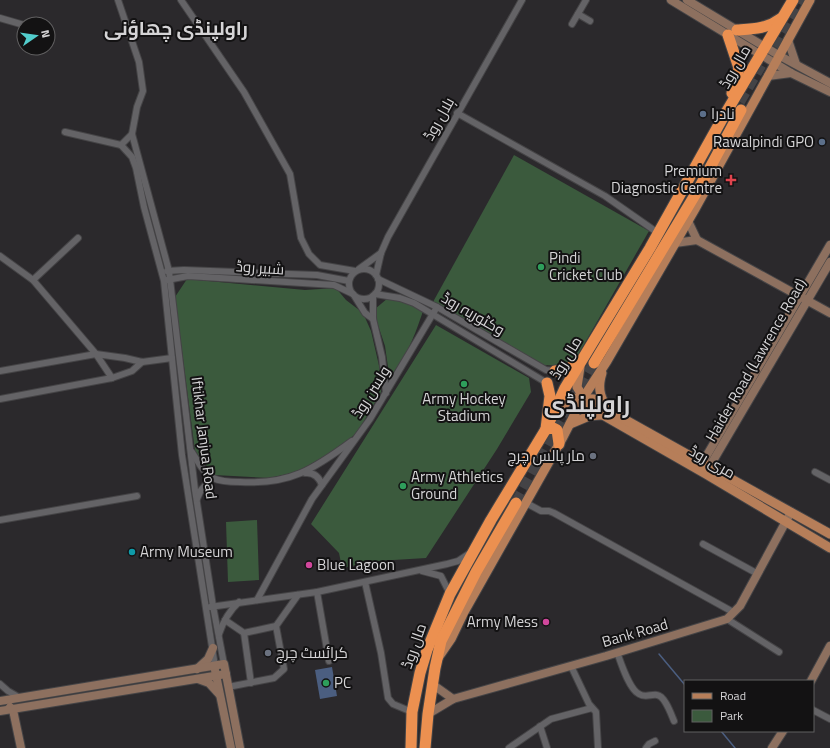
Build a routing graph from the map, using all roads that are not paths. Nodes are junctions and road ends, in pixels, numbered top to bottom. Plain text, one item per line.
1 (118, 0) edge
2 (180, 0) edge
3 (522, 0) edge
4 (586, 0) edge
5 (671, 0) edge
6 (687, 0) edge
7 (793, 0) edge
8 (810, 0) edge
9 (578, 14) junction
10 (783, 16) junction
11 (0, 18) edge
12 (590, 21) dead end
13 (16, 23) edge
14 (572, 24) dead end
15 (732, 32) junction
16 (788, 40) junction
17 (762, 50) junction
18 (778, 60) junction
19 (796, 64) junction
20 (792, 73) junction
21 (768, 76) junction
22 (830, 83) edge
23 (830, 92) edge
24 (741, 110) dead end
25 (457, 113) junction
26 (721, 122) junction
27 (65, 132) dead end
28 (132, 134) junction
29 (121, 145) junction
30 (688, 221) junction
31 (658, 233) junction
32 (78, 238) dead end
33 (697, 240) junction
34 (675, 243) junction
35 (830, 245) edge
36 (381, 253) junction
37 (0, 256) edge
38 (830, 262) edge
39 (357, 270) junction
40 (161, 271) junction
41 (169, 271) junction
42 (377, 277) junction
43 (171, 279) junction
44 (33, 280) junction
45 (164, 281) junction
46 (349, 281) junction
47 (374, 295) junction
48 (354, 296) junction
49 (804, 298) junction
50 (437, 307) junction
51 (830, 313) edge
52 (433, 314) junction
53 (373, 318) junction
54 (96, 354) junction
55 (172, 358) junction
56 (582, 360) junction
57 (607, 361) junction
58 (142, 362) junction
59 (594, 363) tunnel mouth
60 (0, 371) edge
61 (555, 371) joint
62 (112, 378) junction
63 (547, 383) joint
64 (386, 393) junction
65 (583, 398) junction
66 (0, 399) edge
67 (604, 412) junction
68 (570, 424) junction
69 (546, 429) junction
70 (180, 436) junction
71 (359, 437) junction
72 (559, 444) junction
73 (190, 449) junction
74 (704, 467) junction
75 (816, 472) dead end
76 (303, 474) junction
77 (212, 478) junction
78 (830, 480) edge
79 (322, 486) junction
80 (137, 496) dead end
81 (197, 499) junction
82 (516, 503) tunnel mouth
83 (528, 504) dead end
84 (791, 512) junction
85 (0, 520) edge
86 (785, 522) junction
87 (830, 534) edge
88 (703, 544) dead end
89 (830, 548) edge
90 (473, 551) junction
91 (420, 570) junction
92 (758, 574) junction
93 (365, 582) junction
94 (317, 592) junction
95 (450, 594) junction
96 (298, 595) junction
97 (257, 600) junction
98 (239, 602) junction
99 (210, 607) junction
100 (734, 612) junction
101 (727, 619) junction
102 (225, 620) junction
103 (276, 626) junction
104 (244, 632) junction
105 (218, 636) junction
106 (830, 646) edge
107 (213, 648) junction
108 (617, 652) junction
109 (779, 652) dead end
110 (329, 661) dead end
111 (436, 661) junction
112 (224, 664) junction
113 (215, 666) junction
114 (571, 666) junction
115 (196, 669) junction
116 (226, 674) junction
117 (216, 676) junction
118 (198, 679) junction
119 (812, 680) edge
120 (251, 683) junction
121 (432, 684) junction
122 (1, 685) edge
123 (228, 687) junction
124 (220, 697) junction
125 (21, 699) junction
126 (452, 699) junction
127 (1, 701) edge
128 (592, 708) junction
129 (7, 710) edge
130 (814, 711) edge
131 (412, 712) junction
132 (428, 714) junction
133 (830, 719) edge
134 (674, 721) dead end
135 (540, 726) junction
136 (782, 732) edge
137 (655, 741) dead end
138 (16, 748) edge
139 (20, 748) edge
140 (231, 748) edge
141 (240, 748) edge
142 (411, 748) edge
143 (425, 748) edge
144 (509, 748) edge
145 (547, 748) edge
146 (598, 748) edge
147 (646, 748) edge
148 (772, 748) edge

1 - 28 street
2 - 39 street
3 - 25 street, ہلال روڈ
4 - 9 street
5 - 15 street
6 - 15 street
7 - 10 highway, مال روڈ
8 - 16 main road
9 - 12 street
9 - 14 street
10 - 15 highway
10 - 17 highway, مال روڈ
11 - 13 street
15 - 17 street
15 - 26 highway
16 - 18 main road
16 - 19 street
17 - 18 street
17 - 26 highway, مال روڈ
18 - 19 street
18 - 20 street
18 - 21 main road
19 - 22 street
20 - 21 street
20 - 23 street
21 - 30 main road
24 - 59 highway, مال روڈ
25 - 31 street
25 - 36 street, ہلال روڈ
26 - 31 highway, مال روڈ
27 - 29 street
28 - 29 street
28 - 41 street, Iftikhar Janjua Road
29 - 40 street, Iftikhar Janjua Road
30 - 33 street
30 - 34 main road
31 - 56 highway, مال روڈ
32 - 44 street
33 - 34 street
33 - 49 street
34 - 57 main road
35 - 49 street
36 - 39 street, ہلال روڈ
36 - 42 street, ہلال روڈ
37 - 44 street
38 - 49 street, Haider Road (Lawrence Road)
39 - 42 street
39 - 46 street
40 - 41 street, شبیر روڈ
40 - 45 street, Iftikhar Janjua Road
41 - 43 street, Iftikhar Janjua Road
41 - 46 street, شبیر روڈ
42 - 47 street
42 - 50 street, وکٹوریہ روڈ
43 - 45 street, شبیر روڈ
43 - 48 street, شبیر روڈ
43 - 73 street, Iftikhar Janjua Road
44 - 54 street
45 - 55 street, Iftikhar Janjua Road
46 - 48 street
47 - 48 street
47 - 52 street, وکٹوریہ روڈ
47 - 53 street
48 - 53 street
49 - 51 street
49 - 74 street
50 - 52 street, ولسن روڈ
50 - 61 street, وکٹوریہ روڈ
52 - 63 street, وکٹوریہ روڈ
52 - 64 street, ولسن روڈ
53 - 64 street
54 - 58 street
54 - 60 street
54 - 62 street
55 - 58 street
55 - 70 street, Iftikhar Janjua Road
56 - 61 highway
56 - 65 main road
56 - 69 highway, مال روڈ
57 - 65 main road
57 - 67 main road
58 - 62 street
62 - 66 street
63 - 69 highway
64 - 71 street, ولسن روڈ
65 - 67 main road, مری روڈ
65 - 68 main road
65 - 69 main road
67 - 68 main road
67 - 74 main road, مری روڈ
68 - 72 main road
69 - 72 highway
69 - 90 highway, مال روڈ
70 - 73 street
70 - 99 street, Iftikhar Janjua Road
71 - 76 street
71 - 79 street, ولسن روڈ
72 - 111 main road
73 - 77 street
73 - 81 street, Iftikhar Janjua Road
74 - 84 main road, مری روڈ
74 - 86 main road, مری روڈ
75 - 78 street
76 - 77 street
76 - 79 street
77 - 81 street
79 - 97 street, ولسن روڈ
80 - 85 street
81 - 99 street, Iftikhar Janjua Road
82 - 111 highway, مال روڈ
83 - 100 street
84 - 86 street, Bank Road
84 - 87 main road, مری روڈ
86 - 89 main road, مری روڈ
86 - 92 street, Bank Road
88 - 92 street
90 - 91 street
90 - 95 highway, مال روڈ
91 - 93 street
91 - 95 street
92 - 100 street, Bank Road
93 - 94 street
93 - 131 street
94 - 96 street
94 - 110 street
95 - 131 highway, مال روڈ
96 - 97 street
96 - 103 street
97 - 98 street
98 - 99 street
98 - 102 street
99 - 105 street, Iftikhar Janjua Road
99 - 107 street, Iftikhar Janjua Road
100 - 101 street, Bank Road
101 - 108 street, Bank Road
101 - 109 street
102 - 104 street
102 - 105 street
103 - 104 street
103 - 120 street
104 - 120 street
105 - 112 street, Iftikhar Janjua Road
106 - 119 street
107 - 113 street, Iftikhar Janjua Road
107 - 115 street
108 - 114 street, Bank Road
108 - 134 street
111 - 121 highway, مال روڈ
112 - 113 street
112 - 116 street, Iftikhar Janjua Road
113 - 115 street
113 - 117 street, Iftikhar Janjua Road
114 - 126 street, Bank Road
114 - 128 street
115 - 125 street
116 - 117 street
116 - 123 street, Iftikhar Janjua Road
117 - 118 street
117 - 124 street, Iftikhar Janjua Road
118 - 124 street
118 - 129 street
120 - 123 street
121 - 126 street
121 - 132 highway, مال روڈ
122 - 125 street
123 - 141 street, Iftikhar Janjua Road
124 - 140 street, Iftikhar Janjua Road
125 - 127 street
125 - 129 street
126 - 132 street, Bank Road
127 - 129 street
128 - 135 street
128 - 146 street
129 - 138 street
129 - 139 street
130 - 133 street
131 - 142 highway, مال روڈ
132 - 143 highway, مال روڈ
135 - 144 street
135 - 145 street
136 - 148 street
137 - 147 street

